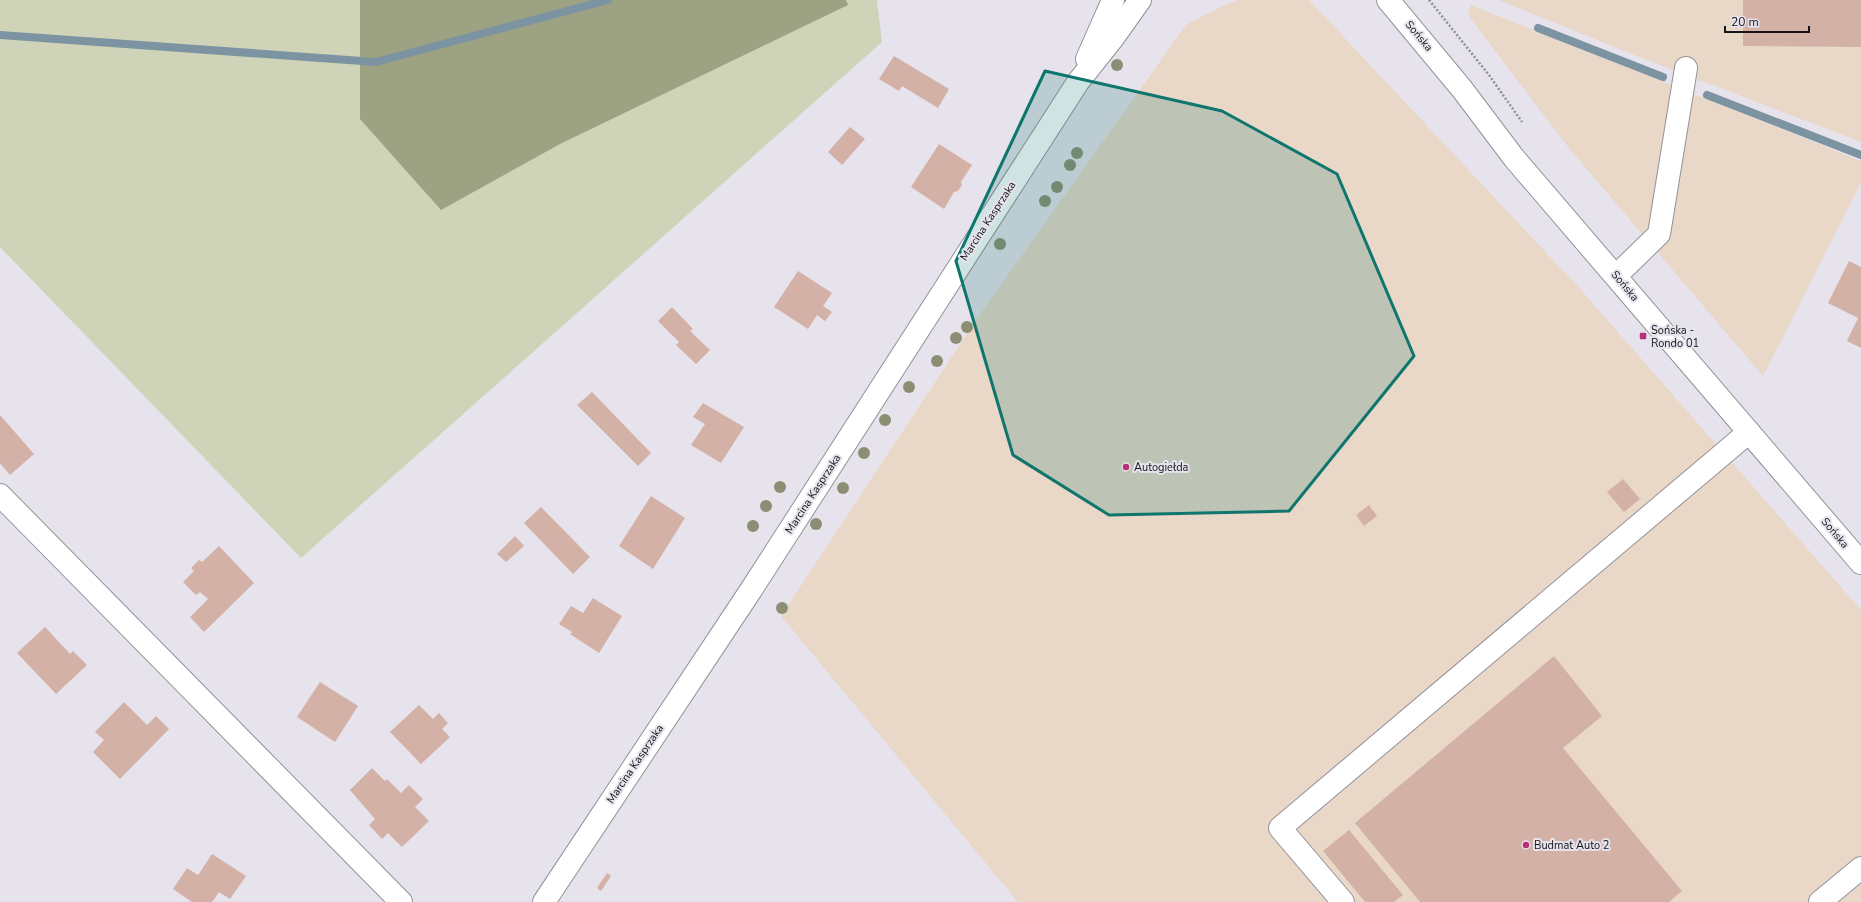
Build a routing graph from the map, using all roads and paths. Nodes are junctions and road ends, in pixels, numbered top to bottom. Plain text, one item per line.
1 (1113, 0) edge
2 (1140, 0) edge
3 (1429, 0) edge
4 (1389, 2) edge
5 (1446, 20) dead end
6 (1686, 68) dead end
7 (1078, 82) junction
8 (1616, 276) junction
9 (1749, 432) junction
10 (0, 496) edge
11 (1861, 563) edge
12 (1861, 868) edge
13 (401, 902) edge
14 (544, 902) edge
15 (1343, 902) edge
16 (1820, 902) edge

1 - 7 street, Marcina Kasprzaka
2 - 7 street, Marcina Kasprzaka
3 - 5 path
4 - 8 street, Sońska
6 - 8 street
7 - 14 street, Marcina Kasprzaka
8 - 9 street, Sońska
9 - 11 street, Sońska
9 - 15 street
10 - 13 street
12 - 16 street

